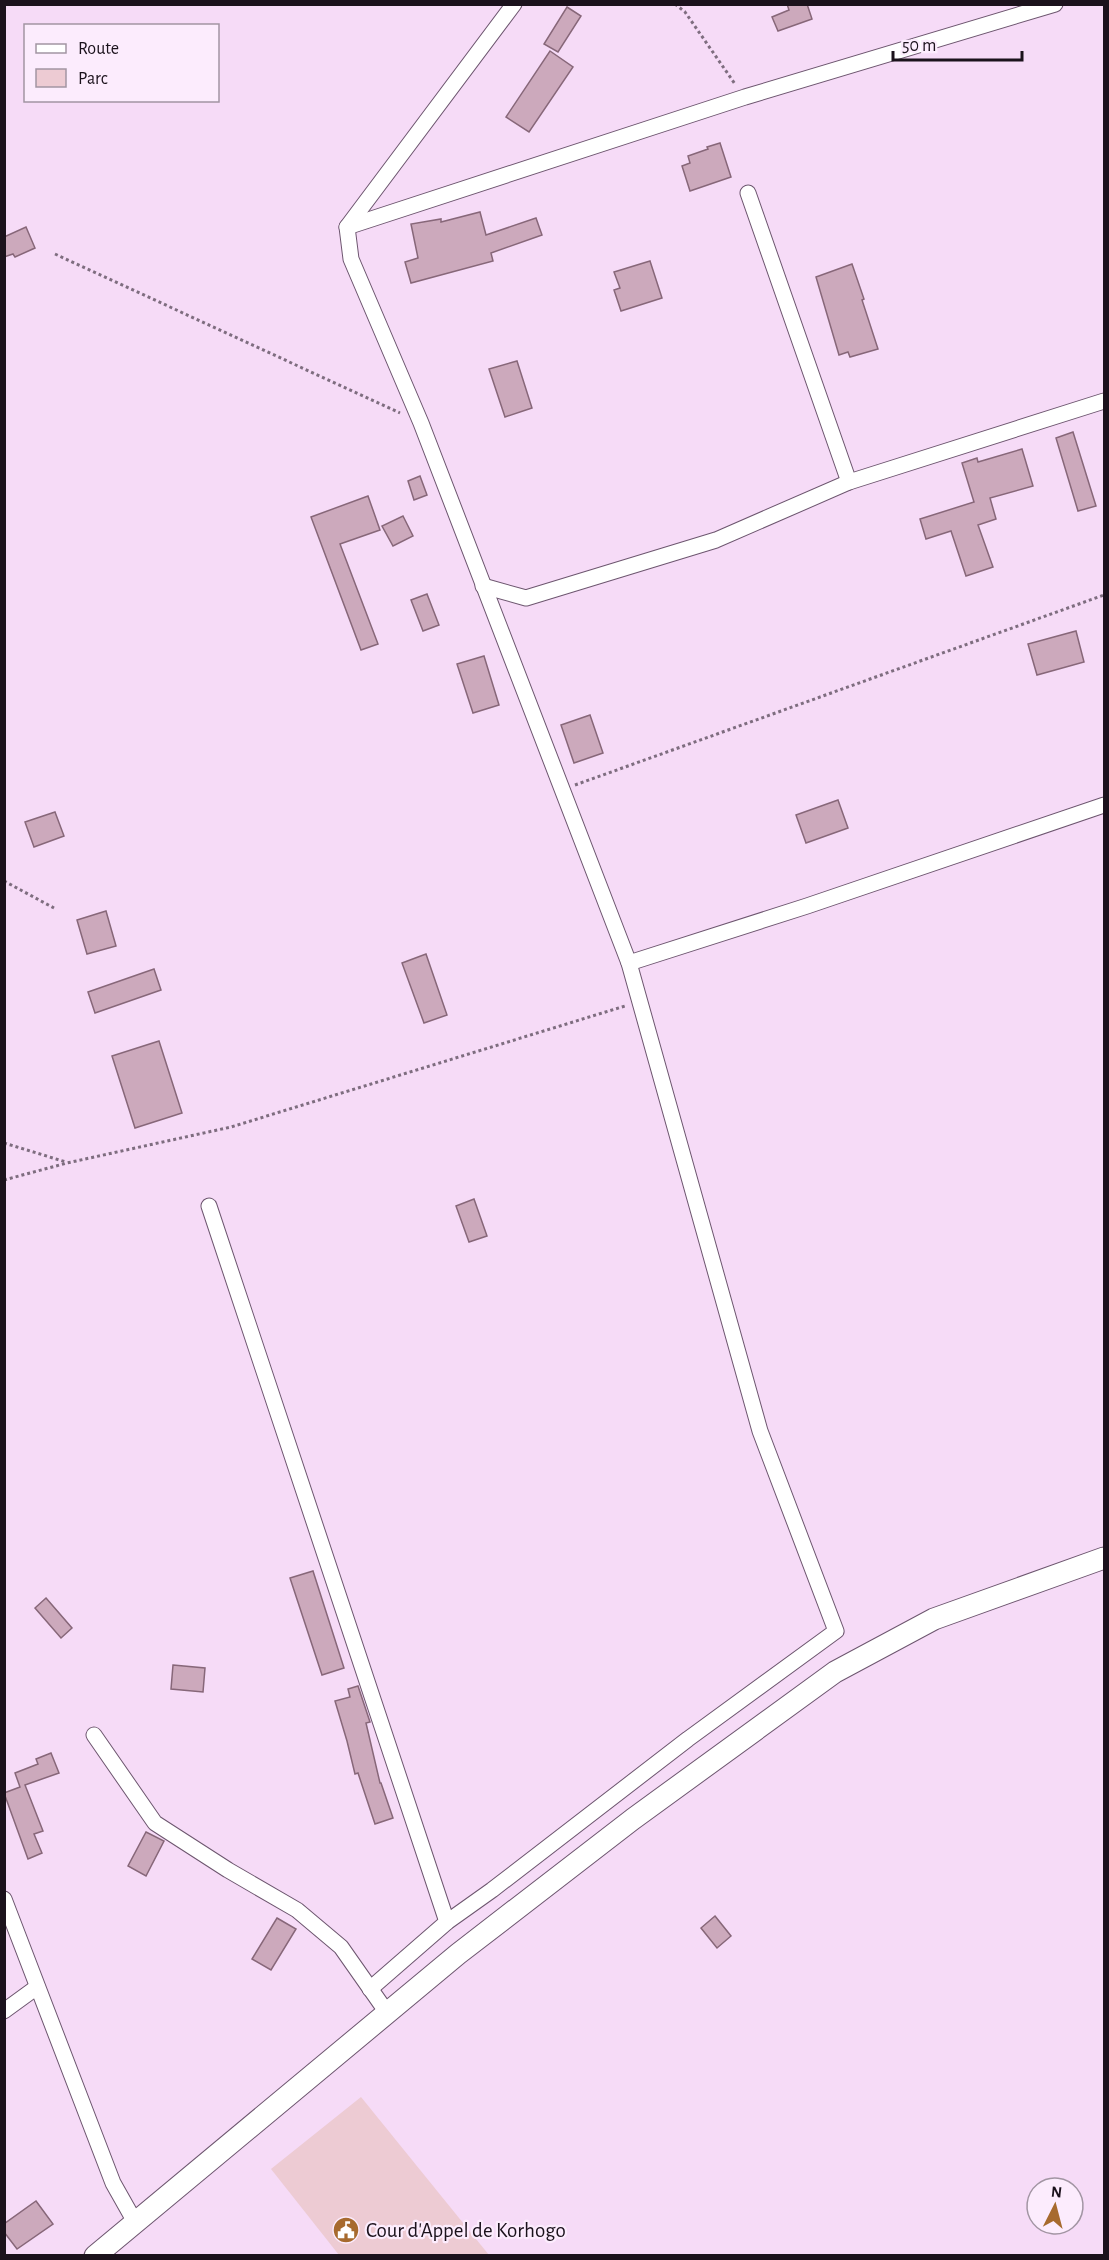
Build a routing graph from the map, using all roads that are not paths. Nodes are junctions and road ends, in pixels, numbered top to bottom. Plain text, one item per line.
1 (514, 4) edge
2 (1055, 4) edge
3 (748, 193) dead end
4 (347, 227) junction
5 (1104, 401) edge
6 (849, 482) junction
7 (483, 586) junction
8 (1104, 806) edge
9 (629, 963) junction
10 (209, 1206) dead end
11 (1104, 1558) edge
12 (94, 1735) dead end
13 (4, 1899) edge
14 (447, 1922) junction
15 (37, 1987) junction
16 (370, 1989) junction
17 (4, 2011) edge
18 (388, 2014) junction
19 (135, 2222) junction
20 (95, 2256) edge

1 - 4 street
2 - 4 street
3 - 6 street
4 - 7 street
5 - 6 street
6 - 7 street
7 - 9 street
8 - 9 street
9 - 14 street
10 - 14 street
11 - 18 street
12 - 16 street
13 - 15 street
14 - 16 street
15 - 17 street
15 - 19 street
16 - 18 street
18 - 19 street
19 - 20 street

